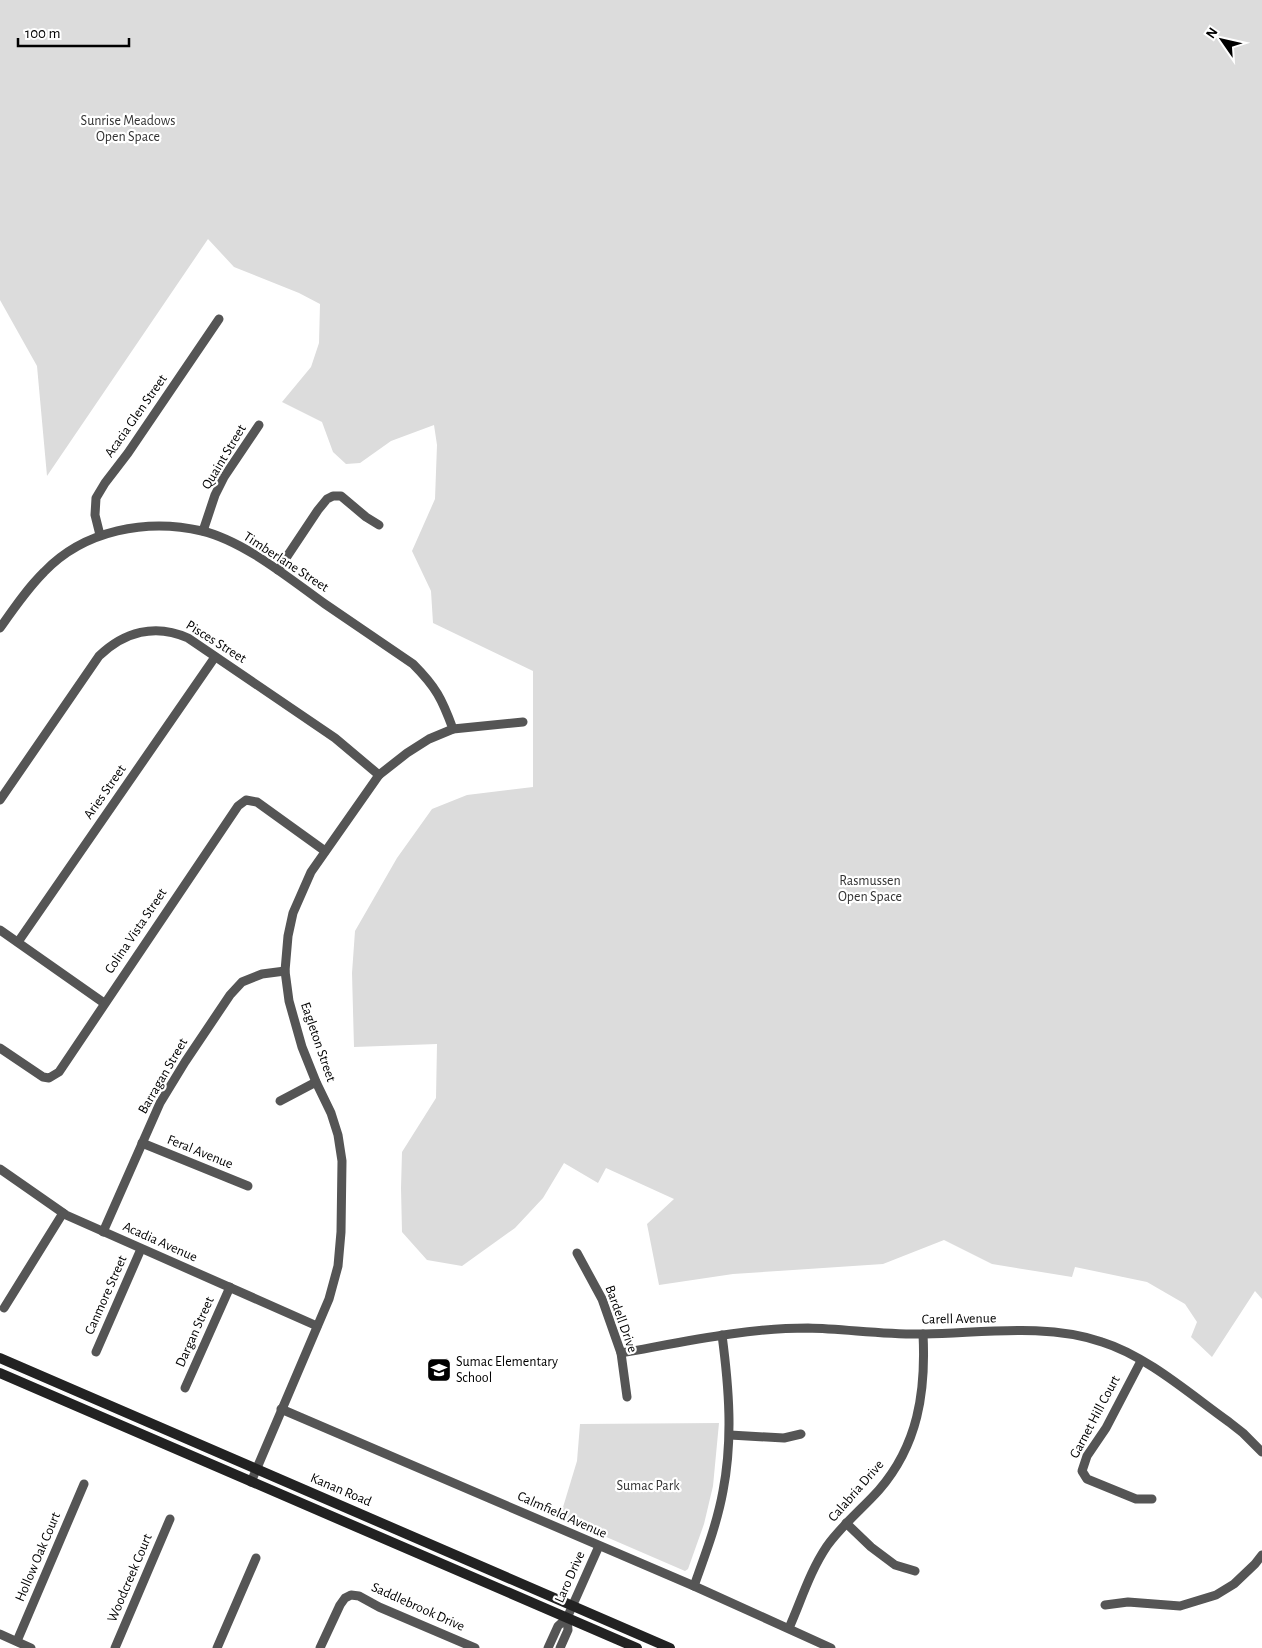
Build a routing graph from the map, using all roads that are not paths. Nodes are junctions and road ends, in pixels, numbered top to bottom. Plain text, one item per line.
1 (219, 319) dead end
2 (259, 426) dead end
3 (379, 525) dead end
4 (203, 531) junction
5 (100, 535) junction
6 (278, 570) junction
7 (0, 628) edge
8 (215, 656) junction
9 (523, 722) dead end
10 (453, 729) junction
11 (379, 775) junction
12 (0, 800) edge
13 (325, 851) junction
14 (0, 930) edge
15 (18, 942) junction
16 (285, 971) junction
17 (104, 1003) junction
18 (0, 1048) edge
19 (316, 1082) junction
20 (280, 1101) dead end
21 (142, 1143) junction
22 (0, 1169) edge
23 (248, 1186) dead end
24 (63, 1213) junction
25 (103, 1232) junction
26 (141, 1249) junction
27 (578, 1253) dead end
28 (230, 1288) junction
29 (4, 1308) dead end
30 (317, 1326) junction
31 (923, 1334) junction
32 (722, 1335) junction
33 (96, 1352) dead end
34 (621, 1354) junction
35 (0, 1358) edge
36 (1141, 1361) junction
37 (0, 1373) edge
38 (185, 1388) dead end
39 (627, 1397) dead end
40 (281, 1409) junction
41 (802, 1434) dead end
42 (730, 1435) junction
43 (1262, 1452) edge
44 (256, 1469) junction
45 (251, 1482) junction
46 (84, 1484) dead end
47 (1152, 1499) dead end
48 (170, 1519) dead end
49 (846, 1523) junction
50 (599, 1546) junction
51 (1262, 1555) edge
52 (256, 1558) dead end
53 (916, 1571) dead end
54 (694, 1586) junction
55 (1105, 1605) dead end
56 (573, 1606) junction
57 (567, 1618) junction
58 (789, 1628) junction
59 (0, 1634) edge
60 (17, 1640) junction
61 (32, 1648) edge
62 (115, 1648) edge
63 (217, 1648) edge
64 (320, 1648) edge
65 (475, 1648) edge
66 (548, 1648) edge
67 (560, 1648) edge
68 (637, 1648) edge
69 (670, 1648) edge
70 (831, 1648) edge

1 - 5 street, Acacia Glen Street
2 - 4 street, Quaint Street
3 - 6 street
4 - 5 street, Timberlane Street
4 - 6 street, Timberlane Street
5 - 7 street, Timberlane Street
6 - 10 street, Timberlane Street
8 - 11 street, Pisces Street
8 - 12 street, Pisces Street
8 - 15 street, Aries Street
9 - 10 street, Eagleton Street
10 - 11 street, Eagleton Street
11 - 13 street, Eagleton Street
13 - 16 street, Eagleton Street
13 - 17 street, Colina Vista Street
14 - 15 street
15 - 17 street
16 - 19 street, Eagleton Street
16 - 21 street, Barragan Street
17 - 18 street, Colina Vista Street
19 - 20 street
19 - 30 street, Eagleton Street
21 - 23 street, Feral Avenue
21 - 25 street, Barragan Street
22 - 24 street, Acadia Avenue
24 - 25 street, Acadia Avenue
24 - 29 street
25 - 26 street, Acadia Avenue
26 - 28 street, Acadia Avenue
26 - 33 street, Canmore Street
27 - 34 street, Bardell Drive
28 - 30 street, Acadia Avenue
28 - 38 street, Dargan Street
30 - 40 street, Eagleton Street
31 - 32 street, Carell Avenue
31 - 36 street, Carell Avenue
31 - 49 street, Calabria Drive
32 - 34 street, Carell Avenue
32 - 42 street
34 - 39 street, Bardell Drive
35 - 44 main road, Kanan Road
36 - 43 street, Carell Avenue
36 - 47 street, Garnet Hill Court
37 - 45 main road, Kanan Road
40 - 44 street, Eagleton Street
40 - 50 street, Calmfield Avenue
41 - 42 street
42 - 54 street
44 - 45 street, Eagleton Street
44 - 56 main road, Kanan Road
45 - 57 main road, Kanan Road
46 - 60 street, Hollow Oak Court
48 - 62 street, Woodcreek Court
49 - 53 street
49 - 58 street, Calabria Drive
50 - 54 street, Calmfield Avenue
50 - 56 street, Laro Drive
51 - 55 street
52 - 63 street
54 - 58 street, Calmfield Avenue
56 - 57 street, Laro Drive
56 - 69 main road, Kanan Road
57 - 66 street, Laro Drive
57 - 67 street, Laro Drive
57 - 68 main road, Kanan Road
58 - 70 street, Calmfield Avenue
59 - 60 street
60 - 61 street
64 - 65 street, Saddlebrook Drive

